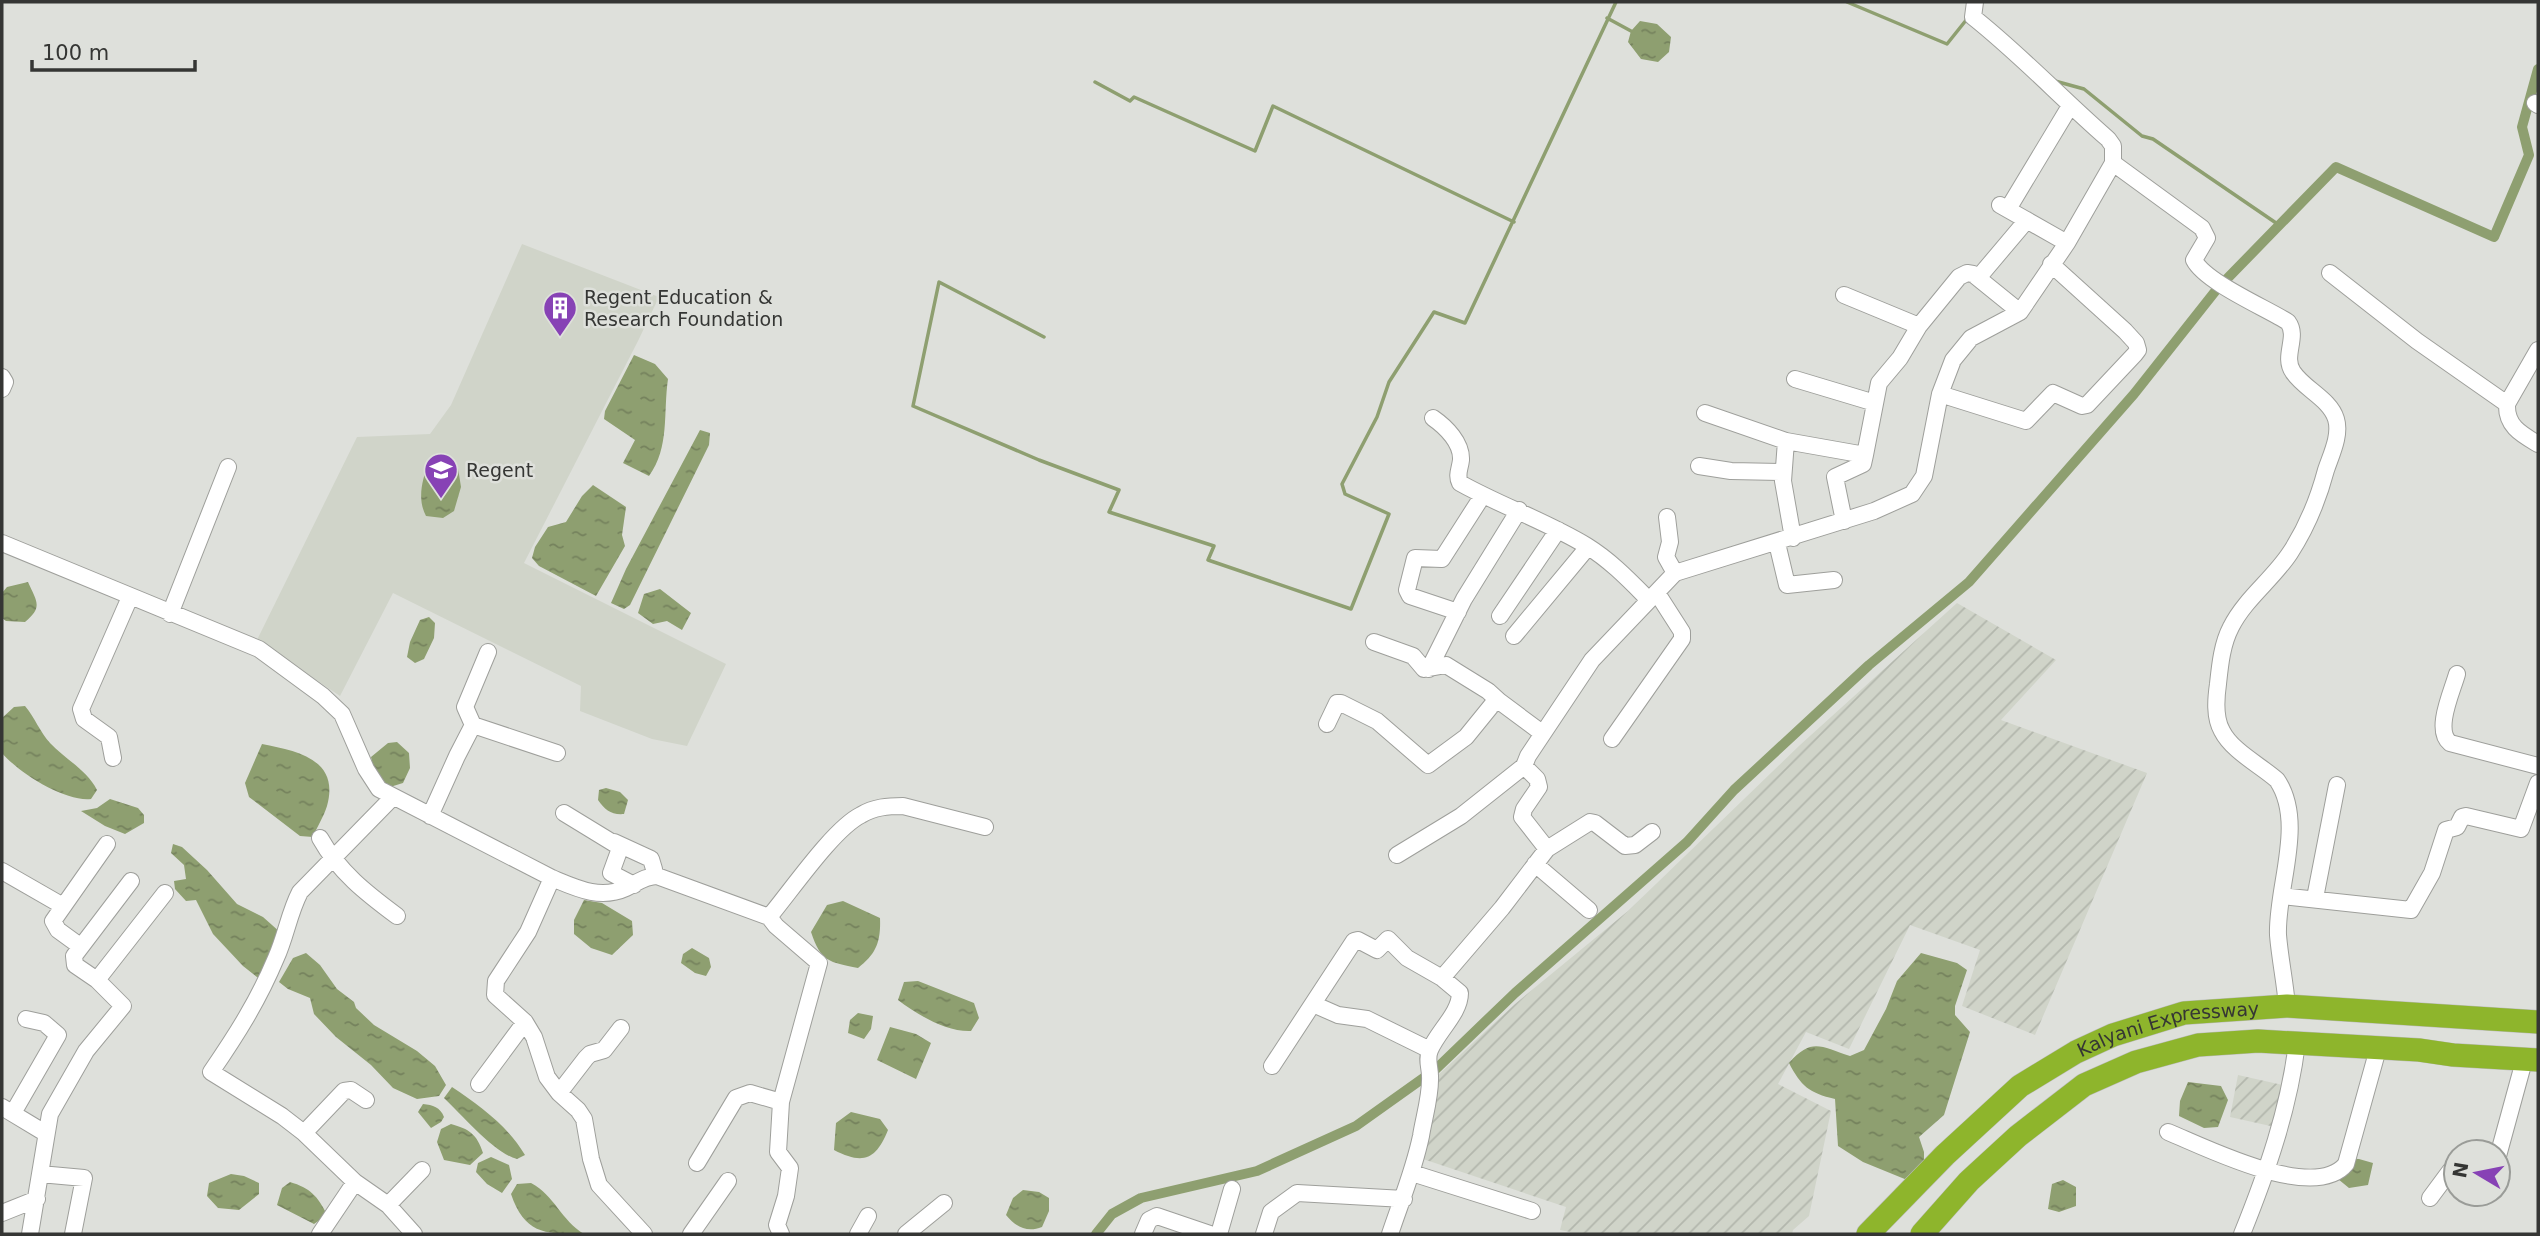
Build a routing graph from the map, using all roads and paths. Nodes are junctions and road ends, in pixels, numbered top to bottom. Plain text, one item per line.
1 (1975, 2) edge
2 (2070, 106) junction
3 (2113, 163) junction
4 (2027, 220) junction
5 (2067, 243) junction
6 (2052, 264) junction
7 (2330, 273) dead end
8 (1979, 278) junction
9 (1844, 295) dead end
10 (2020, 312) junction
11 (1919, 326) junction
12 (2538, 350) edge
13 (2, 377) edge
14 (1795, 379) dead end
15 (2, 389) edge
16 (1940, 394) junction
17 (1875, 403) junction
18 (2507, 404) junction
19 (1705, 413) dead end
20 (1433, 418) dead end
21 (1786, 441) junction
22 (2538, 444) edge
23 (1865, 455) junction
24 (1699, 466) dead end
25 (228, 467) dead end
26 (1782, 472) junction
27 (1483, 495) junction
28 (1519, 510) junction
29 (1667, 517) dead end
30 (1844, 521) junction
31 (1558, 530) junction
32 (1785, 540) junction
33 (2, 543) edge
34 (1588, 547) junction
35 (1675, 573) junction
36 (1833, 580) dead end
37 (1653, 596) junction
38 (130, 597) junction
39 (1458, 612) junction
40 (170, 614) junction
41 (1500, 616) dead end
42 (1514, 636) dead end
43 (1374, 642) dead end
44 (488, 652) dead end
45 (1429, 669) junction
46 (2457, 674) dead end
47 (1499, 701) junction
48 (1327, 724) dead end
49 (474, 725) junction
50 (1542, 733) junction
51 (1612, 739) dead end
52 (558, 752) dead end
53 (113, 758) dead end
54 (1524, 766) junction
55 (2538, 766) edge
56 (2538, 783) edge
57 (2337, 785) dead end
58 (392, 797) junction
59 (564, 813) dead end
60 (430, 816) junction
61 (985, 827) dead end
62 (1653, 832) dead end
63 (320, 838) dead end
64 (614, 842) junction
65 (107, 844) dead end
66 (1547, 849) junction
67 (1397, 855) dead end
68 (332, 860) junction
69 (1535, 864) junction
70 (2, 871) edge
71 (653, 876) junction
72 (552, 878) junction
73 (131, 881) dead end
74 (634, 885) junction
75 (166, 893) dead end
76 (2282, 895) junction
77 (2315, 898) junction
78 (63, 906) junction
79 (1590, 910) dead end
80 (397, 916) dead end
81 (769, 917) junction
82 (80, 946) junction
83 (1442, 978) junction
84 (97, 980) junction
85 (1313, 1004) junction
86 (2287, 1006) junction
87 (26, 1018) dead end
88 (525, 1022) junction
89 (2538, 1022) edge
90 (621, 1028) dead end
91 (2297, 1043) junction
92 (2378, 1049) junction
93 (2531, 1060) edge
94 (1429, 1063) junction
95 (1272, 1066) dead end
96 (479, 1084) dead end
97 (559, 1093) junction
98 (366, 1100) dead end
99 (781, 1102) junction
100 (7, 1110) edge
101 (2168, 1132) dead end
102 (45, 1133) junction
103 (304, 1133) junction
104 (2504, 1138) edge
105 (697, 1163) dead end
106 (422, 1170) dead end
107 (1412, 1172) junction
108 (2266, 1172) junction
109 (40, 1174) junction
110 (728, 1181) dead end
111 (355, 1182) junction
112 (2442, 1182) edge
113 (1232, 1189) dead end
114 (2430, 1198) dead end
115 (37, 1199) junction
116 (1404, 1199) junction
117 (944, 1203) dead end
118 (388, 1205) junction
119 (1532, 1211) dead end
120 (2, 1213) edge
121 (868, 1216) dead end
122 (1187, 1230) edge
123 (30, 1234) edge
124 (72, 1234) edge
125 (320, 1234) edge
126 (414, 1234) edge
127 (644, 1234) edge
128 (691, 1234) edge
129 (781, 1234) edge
130 (858, 1234) edge
131 (906, 1234) edge
132 (1143, 1234) edge
133 (1210, 1234) edge
134 (1219, 1234) edge
135 (1264, 1234) edge
136 (1390, 1234) edge
137 (1868, 1234) edge
138 (1922, 1234) edge
139 (2242, 1234) edge

1 - 2 street
2 - 3 street
2 - 4 street
3 - 5 street
3 - 76 street
4 - 5 street
4 - 8 street
5 - 6 street
6 - 10 street
6 - 16 street
7 - 18 street
8 - 10 street
8 - 11 street
9 - 11 street
10 - 16 street
11 - 17 street
12 - 18 street
13 - 15 street
14 - 17 street
16 - 30 street
17 - 23 street
18 - 22 street
19 - 21 street
20 - 27 street
21 - 23 street
21 - 26 street
23 - 30 street
24 - 26 street
25 - 40 street
26 - 32 street
27 - 28 street
27 - 39 street
28 - 31 street
28 - 39 street
29 - 35 street
30 - 32 street
31 - 34 street
31 - 41 street
32 - 35 street
32 - 36 street
33 - 38 street
34 - 37 street
34 - 42 street
35 - 37 street
37 - 50 street
37 - 51 street
38 - 40 street
38 - 53 street
39 - 45 street
40 - 58 street
43 - 45 street
44 - 49 street
45 - 47 street
46 - 55 street
47 - 48 street
47 - 50 street
49 - 52 street
49 - 60 street
50 - 54 street
54 - 66 street
54 - 67 street
56 - 77 street
57 - 77 street
58 - 60 street
58 - 68 street
59 - 64 street
60 - 72 street
61 - 81 street
62 - 66 street
63 - 68 street
64 - 71 street
64 - 74 street
65 - 78 street
66 - 69 street
68 - 80 street
68 - 103 street
69 - 79 street
69 - 83 street
70 - 78 street
71 - 74 street
71 - 81 street
72 - 74 street
72 - 88 street
73 - 82 street
75 - 84 street
76 - 77 street
76 - 86 street
78 - 82 street
81 - 99 street
82 - 84 street
83 - 85 street
83 - 94 street
84 - 102 street
85 - 94 street
85 - 95 street
86 - 89 highway, Kalyani Expressway
86 - 137 highway, Kalyani Expressway
87 - 100 street
88 - 96 street
88 - 97 street
90 - 97 street
91 - 92 highway, Kalyani Expressway
91 - 108 street
91 - 138 highway, Kalyani Expressway
92 - 93 highway, Kalyani Expressway
92 - 108 street
93 - 104 street
94 - 107 street
97 - 127 street
98 - 103 street
99 - 105 street
99 - 129 street
100 - 102 street
101 - 108 street
102 - 109 street
103 - 111 street
106 - 118 street
107 - 116 street
107 - 119 street
108 - 139 street
109 - 115 street
109 - 124 street
110 - 128 street
111 - 118 street
111 - 125 street
112 - 114 street
113 - 134 street
115 - 120 street
115 - 123 street
116 - 135 street
116 - 136 street
117 - 131 street
118 - 126 street
121 - 130 street
122 - 132 street
122 - 133 street

